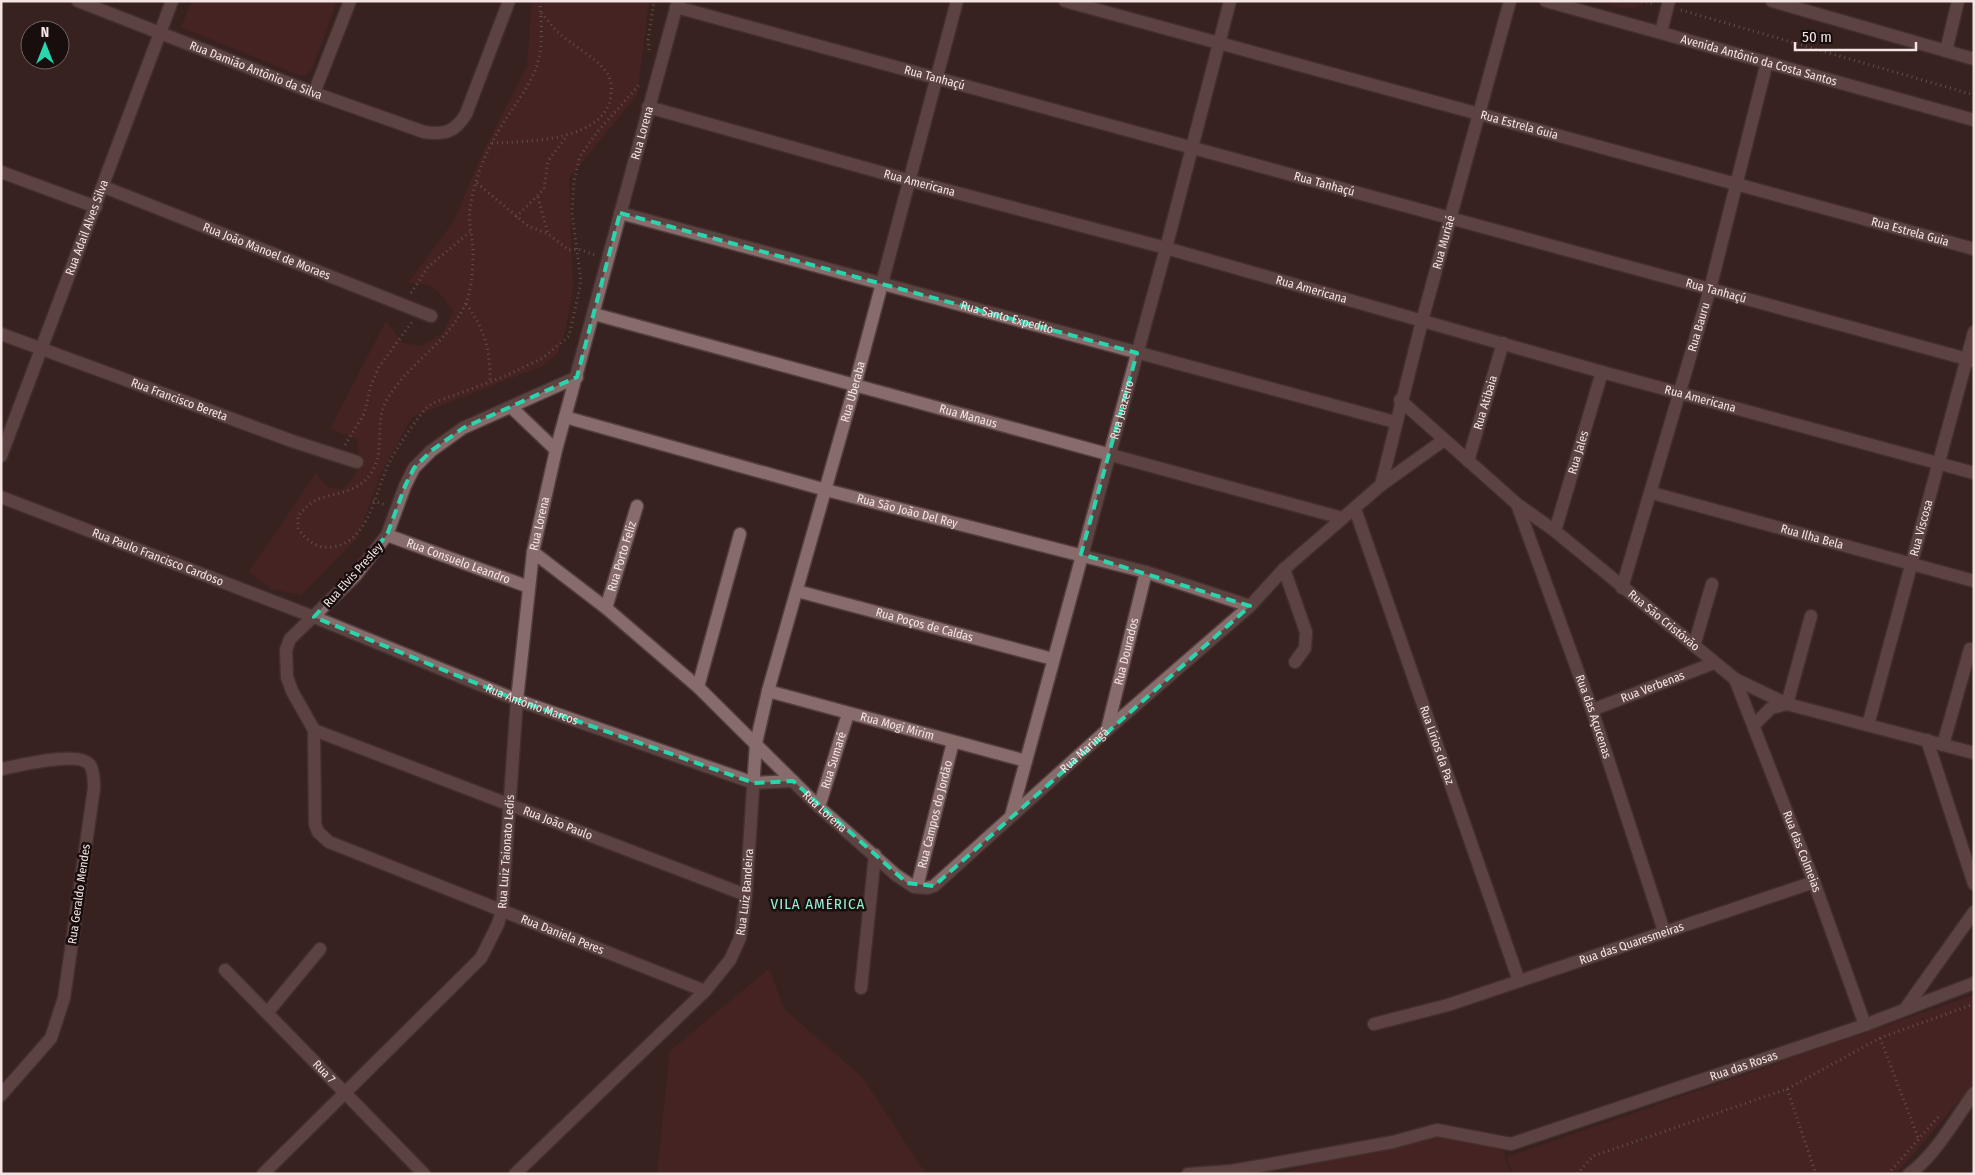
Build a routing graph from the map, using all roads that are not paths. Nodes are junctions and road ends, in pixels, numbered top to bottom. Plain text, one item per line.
1 (78, 1) edge
2 (172, 1) edge
3 (350, 1) edge
4 (509, 1) edge
5 (957, 1) edge
6 (1066, 1) edge
7 (1230, 1) edge
8 (1510, 1) edge
9 (1546, 1) edge
10 (1772, 1) edge
11 (1958, 1) edge
12 (677, 4) edge
13 (1668, 5) edge
14 (160, 32) junction
15 (1662, 32) junction
16 (1218, 44) junction
17 (1946, 51) junction
18 (1974, 58) edge
19 (1767, 62) junction
20 (935, 78) junction
21 (314, 93) junction
22 (648, 107) junction
23 (1478, 115) junction
24 (1974, 120) edge
25 (1192, 146) junction
26 (1, 172) edge
27 (908, 180) junction
28 (1736, 185) junction
29 (104, 187) junction
30 (96, 208) junction
31 (620, 213) junction
32 (1450, 218) junction
33 (1166, 248) junction
34 (1974, 249) edge
35 (881, 283) junction
36 (1710, 289) junction
37 (425, 313) road end
38 (594, 314) junction
39 (1422, 321) junction
40 (1974, 332) edge
41 (1, 334) edge
42 (1503, 343) junction
43 (40, 349) junction
44 (1137, 353) junction
45 (1970, 360) edge
46 (1602, 372) junction
47 (577, 377) junction
48 (854, 385) junction
49 (1681, 392) junction
50 (1400, 400) junction
51 (512, 408) junction
52 (565, 417) junction
53 (1395, 422) junction
54 (1444, 440) junction
55 (556, 450) junction
56 (1110, 455) junction
57 (1, 456) edge
58 (1468, 461) junction
59 (357, 462) dead end
60 (1937, 463) junction
61 (1974, 473) edge
62 (1381, 485) junction
63 (826, 490) junction
64 (1652, 493) junction
65 (1, 497) edge
66 (1517, 504) junction
67 (637, 506) dead end
68 (1355, 509) junction
69 (1342, 518) junction
70 (1555, 531) junction
71 (740, 534) dead end
72 (387, 536) junction
73 (533, 552) junction
74 (1081, 554) junction
75 (1910, 562) junction
76 (1284, 569) junction
77 (1146, 572) junction
78 (1974, 581) edge
79 (1712, 584) dead end
80 (528, 587) junction
81 (1622, 588) junction
82 (797, 591) junction
83 (1250, 606) junction
84 (606, 608) junction
85 (1812, 616) dead end
86 (314, 617) junction
87 (1694, 646) junction
88 (1970, 649) dead end
89 (1053, 659) junction
90 (1295, 662) dead end
91 (1714, 663) junction
92 (1735, 679) junction
93 (698, 688) junction
94 (768, 691) junction
95 (517, 700) junction
96 (1787, 704) junction
97 (1592, 710) junction
98 (848, 714) junction
99 (1868, 725) junction
100 (1754, 726) junction
101 (314, 730) junction
102 (1107, 730) junction
103 (1927, 740) junction
104 (953, 742) junction
105 (756, 743) junction
106 (1943, 745) junction
107 (1974, 753) edge
108 (1026, 761) junction
109 (1, 769) edge
110 (793, 781) junction
111 (754, 783) junction
112 (509, 803) junction
113 (819, 807) junction
114 (1012, 816) junction
115 (315, 824) joint
116 (875, 855) junction
117 (1814, 882) junction
118 (1974, 884) edge
119 (917, 887) junction
120 (746, 895) junction
121 (502, 910) junction
122 (1974, 912) edge
123 (1664, 932) junction
124 (320, 949) dead end
125 (225, 970) dead end
126 (1520, 982) junction
127 (1974, 982) edge
128 (861, 988) dead end
129 (705, 991) junction
130 (1905, 1009) junction
131 (267, 1013) junction
132 (1374, 1024) dead end
133 (1865, 1025) junction
134 (345, 1093) junction
135 (1974, 1093) edge
136 (1, 1094) edge
137 (1915, 1172) edge
138 (263, 1174) edge
139 (424, 1174) edge
140 (516, 1174) edge
141 (1188, 1174) edge

1 - 14 street, Rua Damião Antônio da Silva
2 - 14 street, Rua Adail Alves Silva
3 - 21 street
4 - 21 street, Rua Damião Antônio da Silva
5 - 20 street, Rua Uberaba
6 - 16 street, Rua Estrela Guia
7 - 16 street, Rua Juazeiro
8 - 23 street, Rua Muriaé
9 - 15 street, Avenida Antônio da Costa Santos
10 - 17 street
11 - 17 street
12 - 20 street, Rua Tanhaçú
12 - 22 street, Rua Lorena
13 - 15 street
14 - 21 street, Rua Damião Antônio da Silva
14 - 29 street, Rua Adail Alves Silva
15 - 19 street, Avenida Antônio da Costa Santos
16 - 23 street, Rua Estrela Guia
16 - 25 street, Rua Juazeiro
17 - 18 street
19 - 24 street, Avenida Antônio da Costa Santos
19 - 28 street, Rua Bauru
20 - 25 street, Rua Tanhaçú
20 - 27 street, Rua Uberaba
22 - 27 street, Rua Americana
22 - 31 street, Rua Lorena
23 - 28 street, Rua Estrela Guia
23 - 32 street, Rua Muriaé
25 - 32 street, Rua Tanhaçú
25 - 33 street, Rua Juazeiro
26 - 30 street
27 - 33 street, Rua Americana
27 - 35 street, Rua Uberaba
28 - 34 street, Rua Estrela Guia
28 - 36 street, Rua Bauru
29 - 30 street, Rua Adail Alves Silva
29 - 37 street, Rua João Manoel de Moraes
30 - 43 street, Rua Adail Alves Silva
31 - 35 street, Rua Santo Expedito
31 - 38 street, Rua Lorena
32 - 36 street, Rua Tanhaçú
32 - 39 street, Rua Muriaé
33 - 39 street, Rua Americana
33 - 44 street, Rua Juazeiro
35 - 44 street, Rua Santo Expedito
35 - 48 street, Rua Uberaba
36 - 45 street, Rua Tanhaçú
36 - 49 street, Rua Bauru
38 - 47 street, Rua Lorena
38 - 48 street, Rua Manaus
39 - 42 street, Rua Americana
39 - 50 street, Rua Muriaé
40 - 45 street, Rua Viscosa
41 - 43 street, Rua Francisco Bereta
42 - 46 street, Rua Americana
42 - 58 street, Rua Atibaia
43 - 57 street, Rua Adail Alves Silva
43 - 59 street, Rua Francisco Bereta
44 - 53 street, Rua Santo Expedito
44 - 56 street, Rua Juazeiro
45 - 60 street, Rua Viscosa
46 - 49 street, Rua Americana
46 - 70 street, Rua Jales
47 - 51 street, Rua Elvis Presley
47 - 52 street, Rua Lorena
48 - 56 street, Rua Manaus
48 - 63 street, Rua Uberaba
49 - 60 street, Rua Americana
49 - 64 street, Rua Bauru
50 - 53 street, Rua Muriaé
50 - 54 street, Rua São Cristóvão
51 - 55 street
51 - 72 street, Rua Elvis Presley
52 - 55 street, Rua Lorena
52 - 63 street, Rua São João Del Rey
53 - 62 street, Rua Muriaé
54 - 58 street, Rua São Cristóvão
54 - 62 street
55 - 73 street, Rua Lorena
56 - 69 street, Rua Manaus
56 - 74 street, Rua Juazeiro
58 - 66 street, Rua São Cristóvão
60 - 61 street, Rua Americana
60 - 75 street, Rua Viscosa
62 - 68 street
63 - 74 street, Rua São João Del Rey
63 - 82 street, Rua Uberaba
64 - 75 street, Rua Ilha Bela
64 - 81 street, Rua Bauru
65 - 86 street, Rua Paulo Francisco Cardoso
66 - 70 street, Rua São Cristóvão
66 - 97 street, Rua das Açucenas
67 - 84 street, Rua Porto Feliz
68 - 69 street
68 - 126 street, Rua Lírios da Paz
69 - 76 street
70 - 81 street, Rua São Cristóvão
71 - 93 street
72 - 80 street, Rua Consuelo Leandro
72 - 86 street, Rua Elvis Presley
73 - 80 street, Rua Luiz Taionato Ledis
73 - 84 street, Rua Lorena
74 - 77 street, Rua São João Del Rey
74 - 89 street, Rua Juazeiro
75 - 78 street, Rua Ilha Bela
75 - 99 street, Rua Viscosa
76 - 83 street
76 - 90 street
77 - 83 street, Rua São João Del Rey
77 - 102 street, Rua Dourados
79 - 87 street
80 - 95 street, Rua Luiz Taionato Ledis
81 - 87 street, Rua São Cristóvão
82 - 89 street, Rua Poços de Caldas
82 - 94 street, Rua Uberaba
83 - 102 street, Rua Maringá
84 - 93 street, Rua Lorena
85 - 96 street
86 - 95 street, Rua Antônio Marcos
86 - 101 street, Rua Elvis Presley
87 - 91 street, Rua São Cristóvão
88 - 106 street
89 - 108 street, Rua Juazeiro
91 - 92 street, Rua São Cristóvão
91 - 97 street, Rua Verbenas
92 - 96 street, Rua São Cristóvão
92 - 100 street, Rua das Colmeias
93 - 105 street, Rua Lorena
94 - 98 street, Rua Mogi Mirim
94 - 105 street, Rua Uberaba
95 - 111 street, Rua Antônio Marcos
95 - 112 street, Rua Luiz Taionato Ledis
96 - 99 street, Rua São Cristóvão
96 - 100 street
97 - 123 street, Rua das Açucenas
98 - 104 street, Rua Mogi Mirim
98 - 113 street, Rua Sumaré
99 - 103 street, Rua São Cristóvão
100 - 117 street, Rua das Colmeias
101 - 112 street, Rua João Paulo
101 - 115 street, Rua Elvis Presley
102 - 114 street, Rua Maringá
103 - 106 street, Rua São Cristóvão
103 - 118 street
104 - 108 street, Rua Mogi Mirim
104 - 119 street, Rua Campos do Jordão
105 - 110 street, Rua Lorena
105 - 111 street, Rua Uberaba
106 - 107 street, Rua São Cristóvão
108 - 114 street, Rua Juazeiro
109 - 136 street, Rua Geraldo Mendes
110 - 111 street
110 - 113 street, Rua Lorena
111 - 120 street, Rua Luiz Bandeira
112 - 120 street, Rua João Paulo
112 - 121 street, Rua Luiz Taionato Ledis
113 - 116 street, Rua Lorena
114 - 119 street, Rua Maringá
115 - 121 street, Rua Daniela Peres
116 - 119 street, Rua Lorena
116 - 128 street
117 - 123 street, Rua das Quaresmeiras
117 - 133 street, Rua das Colmeias
120 - 129 street, Rua Luiz Bandeira
121 - 129 street, Rua Daniela Peres
121 - 134 street, Rua Luiz Taionato Ledis
122 - 130 street
123 - 126 street, Rua das Quaresmeiras
124 - 131 street
125 - 131 street, Rua 7
126 - 132 street, Rua das Quaresmeiras
127 - 130 street, Rua das Rosas
129 - 140 street
130 - 133 street, Rua das Rosas
131 - 134 street, Rua 7
133 - 141 street, Rua das Rosas
134 - 138 street, Rua Luiz Taionato Ledis
134 - 139 street, Rua 7
135 - 137 street

